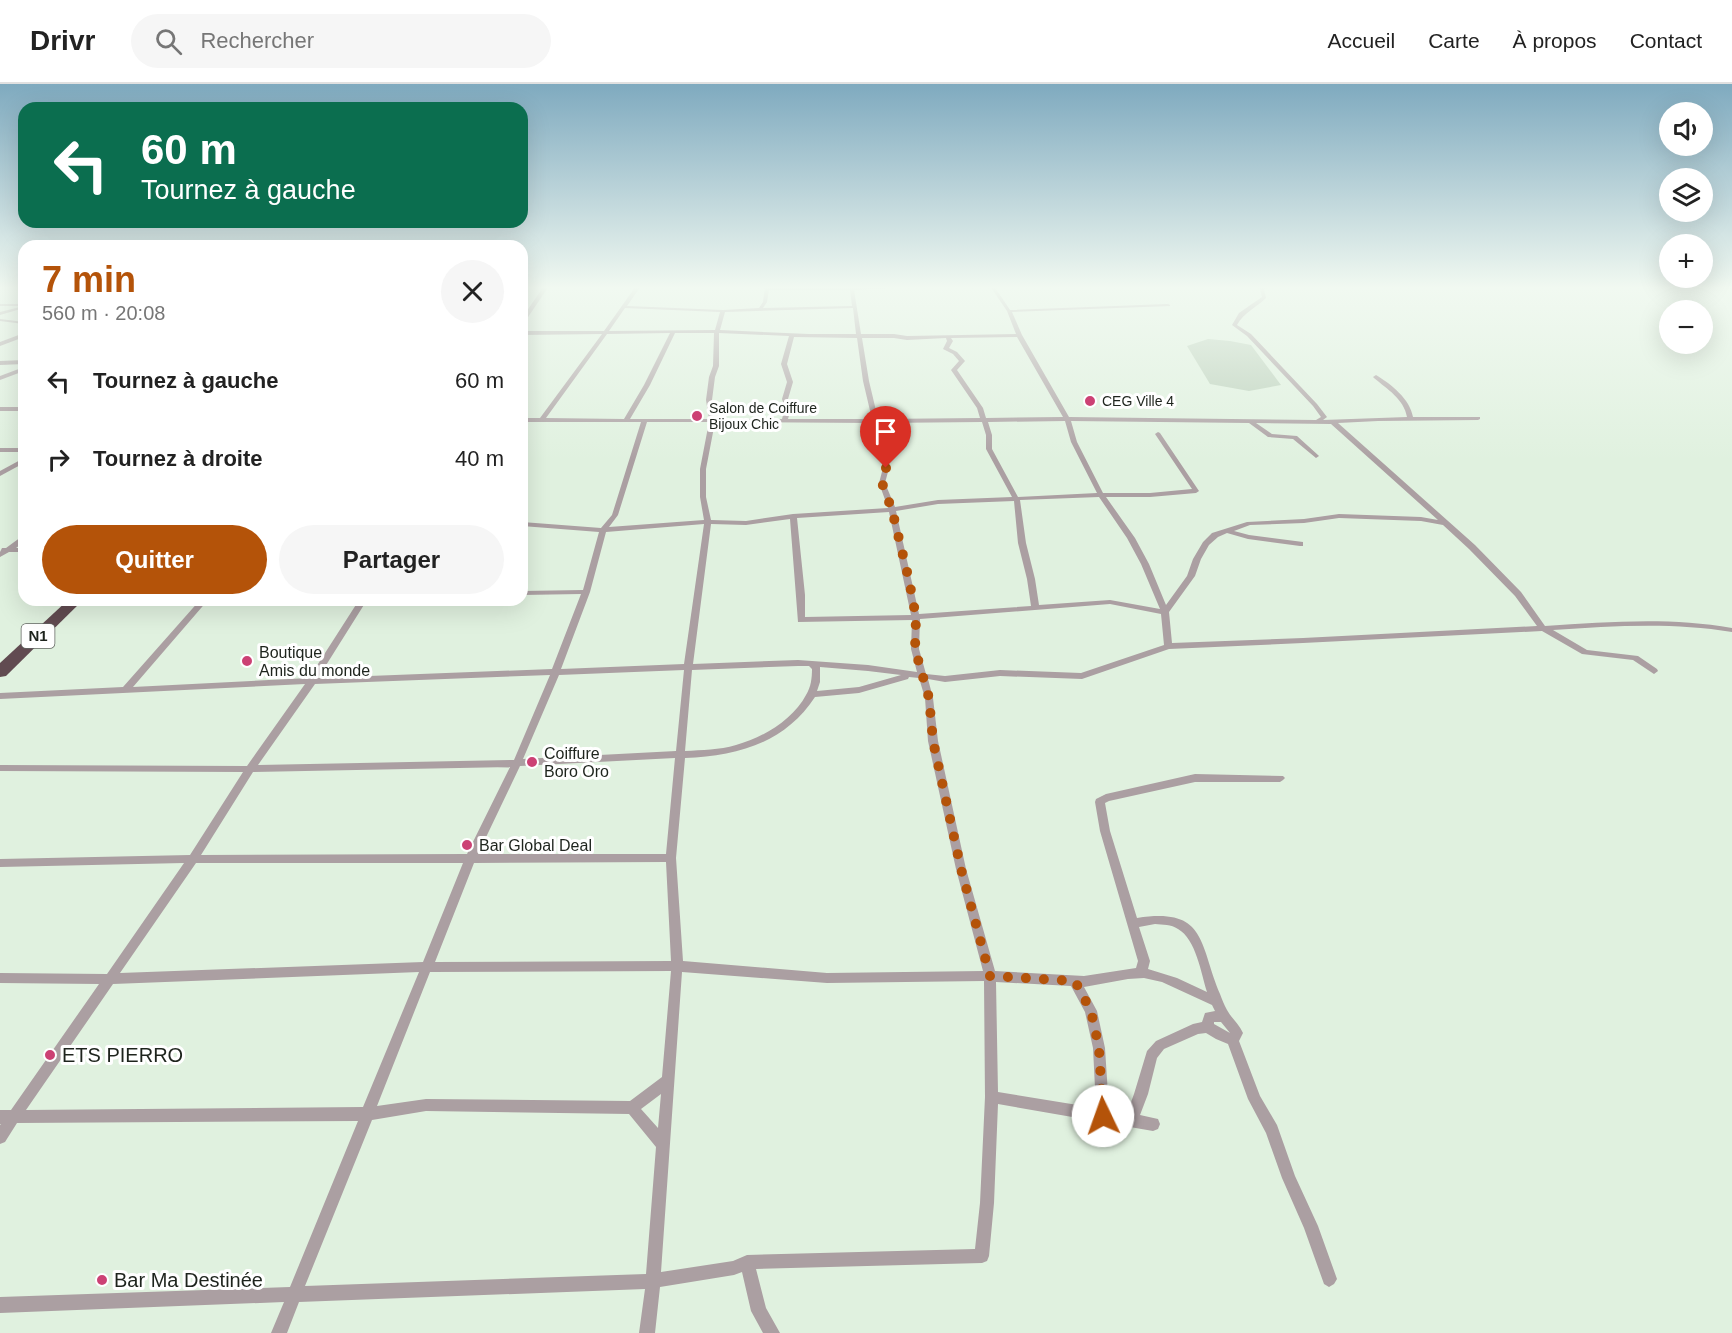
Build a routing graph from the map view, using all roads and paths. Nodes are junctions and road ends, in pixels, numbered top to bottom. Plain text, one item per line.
1 (596, 344) edge
2 (667, 344) edge
3 (717, 344) edge
4 (789, 344) edge
5 (860, 344) edge
6 (948, 344) edge
7 (1024, 344) edge
8 (1258, 344) edge
9 (18, 362) edge
10 (0, 363) edge
11 (18, 371) edge
12 (1376, 377) dead end
13 (0, 378) edge
14 (0, 409) edge
15 (18, 409) edge
16 (1410, 418) junction
17 (1478, 418) dead end
18 (1067, 419) junction
19 (528, 420) edge
20 (542, 420) junction
21 (626, 420) junction
22 (645, 420) junction
23 (712, 420) junction
24 (983, 420) junction
25 (1319, 420) junction
26 (784, 421) junction
27 (875, 421) junction
28 (1250, 421) junction
29 (1334, 422) junction
30 (1158, 434) dead end
31 (0, 450) edge
32 (18, 450) edge
33 (1316, 456) dead end
34 (18, 464) edge
35 (0, 474) edge
36 (1101, 495) junction
37 (1017, 500) junction
38 (892, 510) junction
39 (793, 516) junction
40 (708, 522) junction
41 (1443, 523) junction
42 (528, 524) edge
43 (603, 530) junction
44 (1228, 531) junction
45 (18, 543) edge
46 (1300, 544) dead end
47 (18, 551) edge
48 (2, 552) edge
49 (585, 592) junction
50 (528, 593) edge
51 (70, 606) edge
52 (199, 606) edge
53 (359, 606) edge
54 (1035, 608) junction
55 (1165, 612) junction
56 (916, 617) junction
57 (1543, 628) junction
58 (1732, 630) edge
59 (1168, 646) junction
60 (811, 664) junction
61 (688, 668) junction
62 (0, 672) edge
63 (1654, 672) dead end
64 (555, 674) junction
65 (910, 675) junction
66 (923, 678) junction
67 (312, 681) junction
68 (125, 690) junction
69 (811, 694) junction
70 (0, 696) edge
71 (680, 754) junction
72 (517, 763) junction
73 (0, 768) edge
74 (250, 769) junction
75 (1280, 778) dead end
76 (471, 857) junction
77 (671, 858) junction
78 (194, 859) junction
79 (0, 863) edge
80 (1133, 923) junction
81 (677, 966) junction
82 (426, 967) junction
83 (1141, 972) junction
84 (990, 976) junction
85 (0, 978) edge
86 (110, 979) junction
87 (1075, 981) junction
88 (1218, 1002) junction
89 (1224, 1016) junction
90 (1207, 1027) junction
91 (1233, 1040) junction
92 (668, 1080) junction
93 (992, 1097) junction
94 (632, 1108) junction
95 (368, 1114) junction
96 (1103, 1116) junction
97 (7, 1117) edge
98 (1131, 1121) junction
99 (1153, 1124) dead end
100 (0, 1137) edge
101 (664, 1145) junction
102 (747, 1263) junction
103 (1329, 1279) dead end
104 (654, 1281) junction
105 (295, 1294) junction
106 (0, 1305) edge
107 (279, 1333) edge
108 (647, 1333) edge
109 (772, 1333) edge

1 - 20 street
2 - 21 street
3 - 23 street
4 - 26 street
5 - 27 street
6 - 24 street
7 - 18 street
8 - 25 street
9 - 10 street
11 - 13 street
12 - 16 street
14 - 15 street
16 - 17 street
16 - 29 street
18 - 24 street
18 - 28 street
18 - 36 street
19 - 20 street
20 - 21 street
21 - 22 street
22 - 23 street
22 - 43 street
23 - 26 street
23 - 40 street
24 - 27 street
24 - 37 street
25 - 28 street
25 - 29 street
26 - 27 street
27 - 38 street
28 - 33 street
29 - 41 street
30 - 36 street
31 - 32 street
34 - 35 street
36 - 37 street
36 - 55 street
37 - 38 street
37 - 54 street
38 - 39 street
38 - 56 street
39 - 40 street
39 - 56 street
40 - 43 street
40 - 61 street
41 - 44 street
41 - 57 street
42 - 43 street
43 - 49 street
44 - 46 street
44 - 55 street
45 - 48 street
47 - 48 street
49 - 50 street
49 - 64 street
51 - 62 highway, N1
52 - 68 street
53 - 67 street
54 - 55 street
54 - 56 street
55 - 59 street
56 - 66 street
57 - 58 street
57 - 59 street
57 - 63 street
59 - 66 street
60 - 61 street
60 - 65 street
60 - 69 street
61 - 64 street
61 - 71 street
64 - 67 street
64 - 72 street
65 - 66 street
65 - 69 street
66 - 84 street
67 - 68 street
67 - 74 street
68 - 70 street
69 - 71 street
71 - 72 street
71 - 77 street
72 - 74 street
72 - 76 street
73 - 74 street
74 - 78 street
75 - 80 street
76 - 77 street
76 - 78 street
76 - 82 street
77 - 81 street
78 - 79 street
78 - 86 street
80 - 83 street
80 - 88 street
81 - 82 street
81 - 84 street
81 - 92 street
82 - 86 street
82 - 95 street
83 - 87 street
83 - 88 street
84 - 87 street
84 - 93 street
85 - 86 street
86 - 97 street
87 - 96 street
88 - 89 street
89 - 90 street
89 - 91 street
90 - 91 street
90 - 98 street
91 - 103 street
92 - 94 street
92 - 101 street
93 - 96 street
93 - 102 street
94 - 95 street
94 - 101 street
95 - 97 street
95 - 105 street
96 - 98 street
97 - 100 street
98 - 99 street
101 - 104 street
102 - 104 street
102 - 109 street
104 - 105 street
104 - 108 street
105 - 106 street
105 - 107 street

